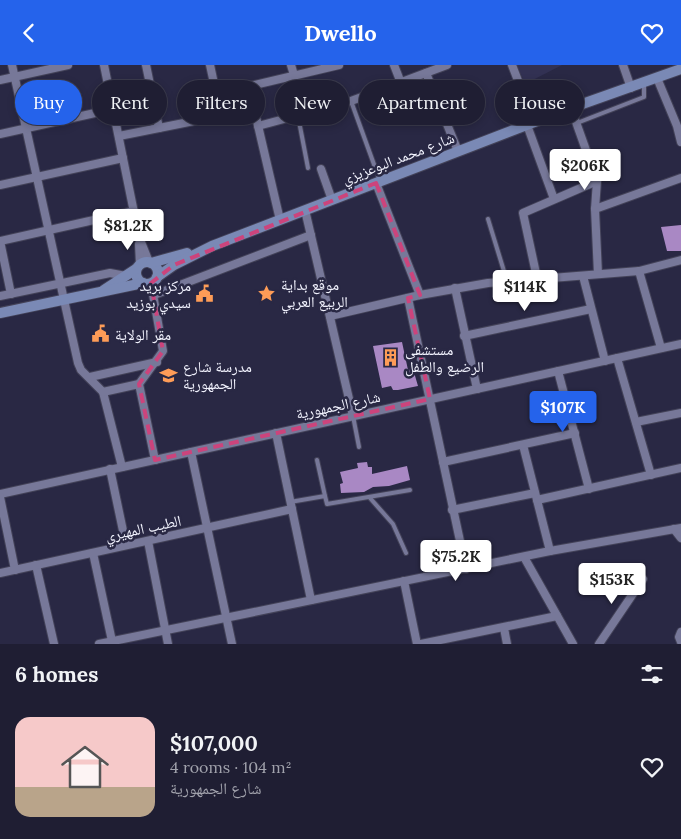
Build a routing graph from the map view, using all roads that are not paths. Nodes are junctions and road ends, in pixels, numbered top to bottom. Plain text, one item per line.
1 (12, 65) edge
2 (68, 65) edge
3 (104, 65) edge
4 (146, 65) edge
5 (219, 65) edge
6 (291, 65) edge
7 (339, 65) edge
8 (394, 65) edge
9 (447, 65) edge
10 (512, 65) edge
11 (623, 65) edge
12 (210, 66) edge
13 (681, 69) edge
14 (426, 73) junction
15 (294, 75) junction
16 (14, 77) junction
17 (657, 78) junction
18 (0, 80) edge
19 (107, 80) edge
20 (213, 80) edge
21 (400, 80) edge
22 (408, 80) edge
23 (517, 80) edge
24 (265, 83) edge
25 (644, 83) junction
26 (631, 88) junction
27 (359, 98) edge
28 (351, 101) joint
29 (584, 104) edge
30 (92, 114) edge
31 (584, 120) edge
32 (275, 122) edge
33 (117, 125) edge
34 (177, 125) edge
35 (300, 125) edge
36 (527, 125) edge
37 (530, 125) edge
38 (577, 125) edge
39 (258, 126) joint
40 (26, 128) junction
41 (159, 128) junction
42 (0, 134) edge
43 (119, 136) junction
44 (681, 142) edge
45 (458, 151) junction
46 (123, 158) junction
47 (308, 168) dead end
48 (321, 169) dead end
49 (36, 177) junction
50 (681, 178) edge
51 (597, 181) junction
52 (378, 182) junction
53 (0, 185) edge
54 (554, 199) junction
55 (332, 200) junction
56 (595, 209) junction
57 (305, 210) junction
58 (134, 211) junction
59 (488, 219) dead end
60 (280, 220) junction
61 (48, 230) junction
62 (311, 235) junction
63 (0, 241) edge
64 (212, 246) junction
65 (681, 260) edge
66 (144, 265) junction
67 (639, 271) junction
68 (598, 274) junction
69 (126, 276) junction
70 (583, 276) junction
71 (537, 278) junction
72 (150, 281) junction
73 (507, 281) junction
74 (60, 283) junction
75 (455, 288) junction
76 (99, 293) junction
77 (11, 294) junction
78 (154, 295) junction
79 (420, 295) junction
80 (0, 296) edge
81 (408, 298) junction
82 (63, 299) junction
83 (590, 309) junction
84 (0, 313) edge
85 (330, 315) junction
86 (464, 336) junction
87 (681, 344) edge
88 (661, 348) junction
89 (617, 358) junction
90 (605, 361) junction
91 (157, 362) junction
92 (558, 371) junction
93 (90, 377) junction
94 (139, 384) junction
95 (477, 389) junction
96 (104, 392) junction
97 (430, 399) junction
98 (681, 413) edge
99 (353, 416) junction
100 (636, 422) junction
101 (276, 433) junction
102 (575, 433) junction
103 (523, 445) junction
104 (359, 447) dead end
105 (191, 452) junction
106 (155, 460) junction
107 (317, 460) dead end
108 (443, 462) junction
109 (122, 467) junction
110 (681, 468) edge
111 (110, 469) junction
112 (651, 475) junction
113 (410, 489) dead end
114 (589, 489) junction
115 (0, 495) edge
116 (325, 496) junction
117 (536, 496) junction
118 (370, 498) junction
119 (291, 506) junction
120 (452, 510) junction
121 (207, 528) junction
122 (678, 529) edge
123 (681, 538) edge
124 (148, 541) junction
125 (126, 545) junction
126 (550, 551) junction
127 (94, 553) junction
128 (406, 553) dead end
129 (524, 557) junction
130 (36, 565) junction
131 (466, 569) junction
132 (15, 570) junction
133 (0, 573) edge
134 (643, 579) dead end
135 (404, 581) junction
136 (311, 601) junction
137 (557, 616) junction
138 (226, 618) junction
139 (504, 627) junction
140 (166, 630) junction
141 (681, 632) edge
142 (112, 641) junction
143 (681, 642) edge
144 (54, 644) edge
145 (99, 644) edge
146 (168, 644) edge
147 (232, 644) edge
148 (419, 644) edge
149 (507, 644) edge
150 (573, 644) edge
151 (600, 644) edge

1 - 16 street
2 - 16 street
3 - 19 street
4 - 41 street
5 - 12 street
6 - 15 street
7 - 15 street
8 - 21 street
9 - 14 street
10 - 23 street
11 - 26 street
12 - 20 street
13 - 17 main road, شارع محمد البوعزيزي
14 - 22 street
14 - 45 street
15 - 24 street
16 - 18 street
16 - 40 street
17 - 25 main road, شارع محمد البوعزيزي
17 - 44 street
25 - 26 main road, شارع محمد البوعزيزي
25 - 31 lane
26 - 29 main road, شارع محمد البوعزيزي
27 - 28 street
28 - 52 lane
30 - 40 street
32 - 39 street
33 - 43 street
34 - 41 street
35 - 47 lane
36 - 45 main road, شارع محمد البوعزيزي
37 - 54 street
38 - 51 street
39 - 60 street
40 - 42 street
40 - 49 street
41 - 43 street
43 - 46 street
45 - 52 main road, شارع محمد البوعزيزي
46 - 49 street
46 - 58 street
48 - 55 street
49 - 53 street
49 - 61 street
50 - 56 street
51 - 54 street
51 - 56 street
52 - 55 main road, شارع محمد البوعزيزي
52 - 79 street
54 - 71 street
55 - 57 main road, شارع محمد البوعزيزي
56 - 68 street
57 - 60 main road, شارع محمد البوعزيزي
57 - 62 street
58 - 61 street
58 - 66 street
59 - 73 lane
60 - 64 main road, شارع محمد البوعزيزي
61 - 63 street
61 - 74 street
62 - 78 street
62 - 85 street
63 - 77 street
64 - 66 main road, شارع محمد البوعزيزي
64 - 72 main road, شارع محمد البوعزيزي
65 - 67 street
66 - 69 main road, شارع محمد البوعزيزي
66 - 72 main road
66 - 72 main road
67 - 68 street
67 - 88 street
68 - 70 street
69 - 74 street
69 - 76 main road, شارع محمد البوعزيزي
70 - 71 street
70 - 83 street
71 - 73 street
72 - 76 main road
72 - 78 street
73 - 75 street
74 - 77 street
74 - 82 street
75 - 79 street
75 - 86 street
76 - 82 main road
77 - 80 street
78 - 91 street
79 - 81 street
81 - 85 street
81 - 97 street
82 - 84 main road
82 - 93 street
83 - 86 street
83 - 90 street
85 - 99 street
86 - 95 street
87 - 88 street, شارع الجمهورية
88 - 89 street, شارع الجمهورية
89 - 90 street, شارع الجمهورية
89 - 100 street
90 - 92 street, شارع الجمهورية
91 - 93 street
91 - 94 street
92 - 95 street, شارع الجمهورية
92 - 102 street
93 - 96 street
94 - 96 street
94 - 106 street
95 - 97 street, شارع الجمهورية
96 - 109 street
97 - 99 street, شارع الجمهورية
97 - 108 street
98 - 100 street
99 - 101 street, شارع الجمهورية
99 - 104 lane
100 - 112 street
101 - 105 street, شارع الجمهورية
101 - 119 street
102 - 103 street
102 - 114 street
103 - 108 street
103 - 117 street
105 - 106 street, شارع الجمهورية
105 - 121 street
106 - 109 street, شارع الجمهورية
107 - 116 lane
108 - 120 street
109 - 111 street, شارع الجمهورية
110 - 112 street
111 - 115 street, شارع الجمهورية
111 - 125 street
112 - 114 street
113 - 118 lane
114 - 117 street
115 - 132 street
116 - 118 lane
116 - 119 lane
117 - 120 street
117 - 126 street
118 - 128 lane
119 - 121 street, الطيب المهيري
119 - 136 street
120 - 131 street
121 - 124 street, الطيب المهيري
121 - 138 street
122 - 123 street
122 - 126 street
124 - 125 street, الطيب المهيري
124 - 140 street
125 - 127 street, الطيب المهيري
126 - 129 street
127 - 130 street, الطيب المهيري
127 - 142 street
129 - 131 street
129 - 137 street
130 - 132 street, الطيب المهيري
130 - 144 street
131 - 135 street
132 - 133 street, الطيب المهيري
134 - 151 street
135 - 136 street
135 - 148 street
136 - 138 street
137 - 139 street
137 - 150 street
138 - 140 street
138 - 147 street
139 - 148 street
139 - 149 street
140 - 142 street
140 - 146 street
141 - 143 street
142 - 145 street

